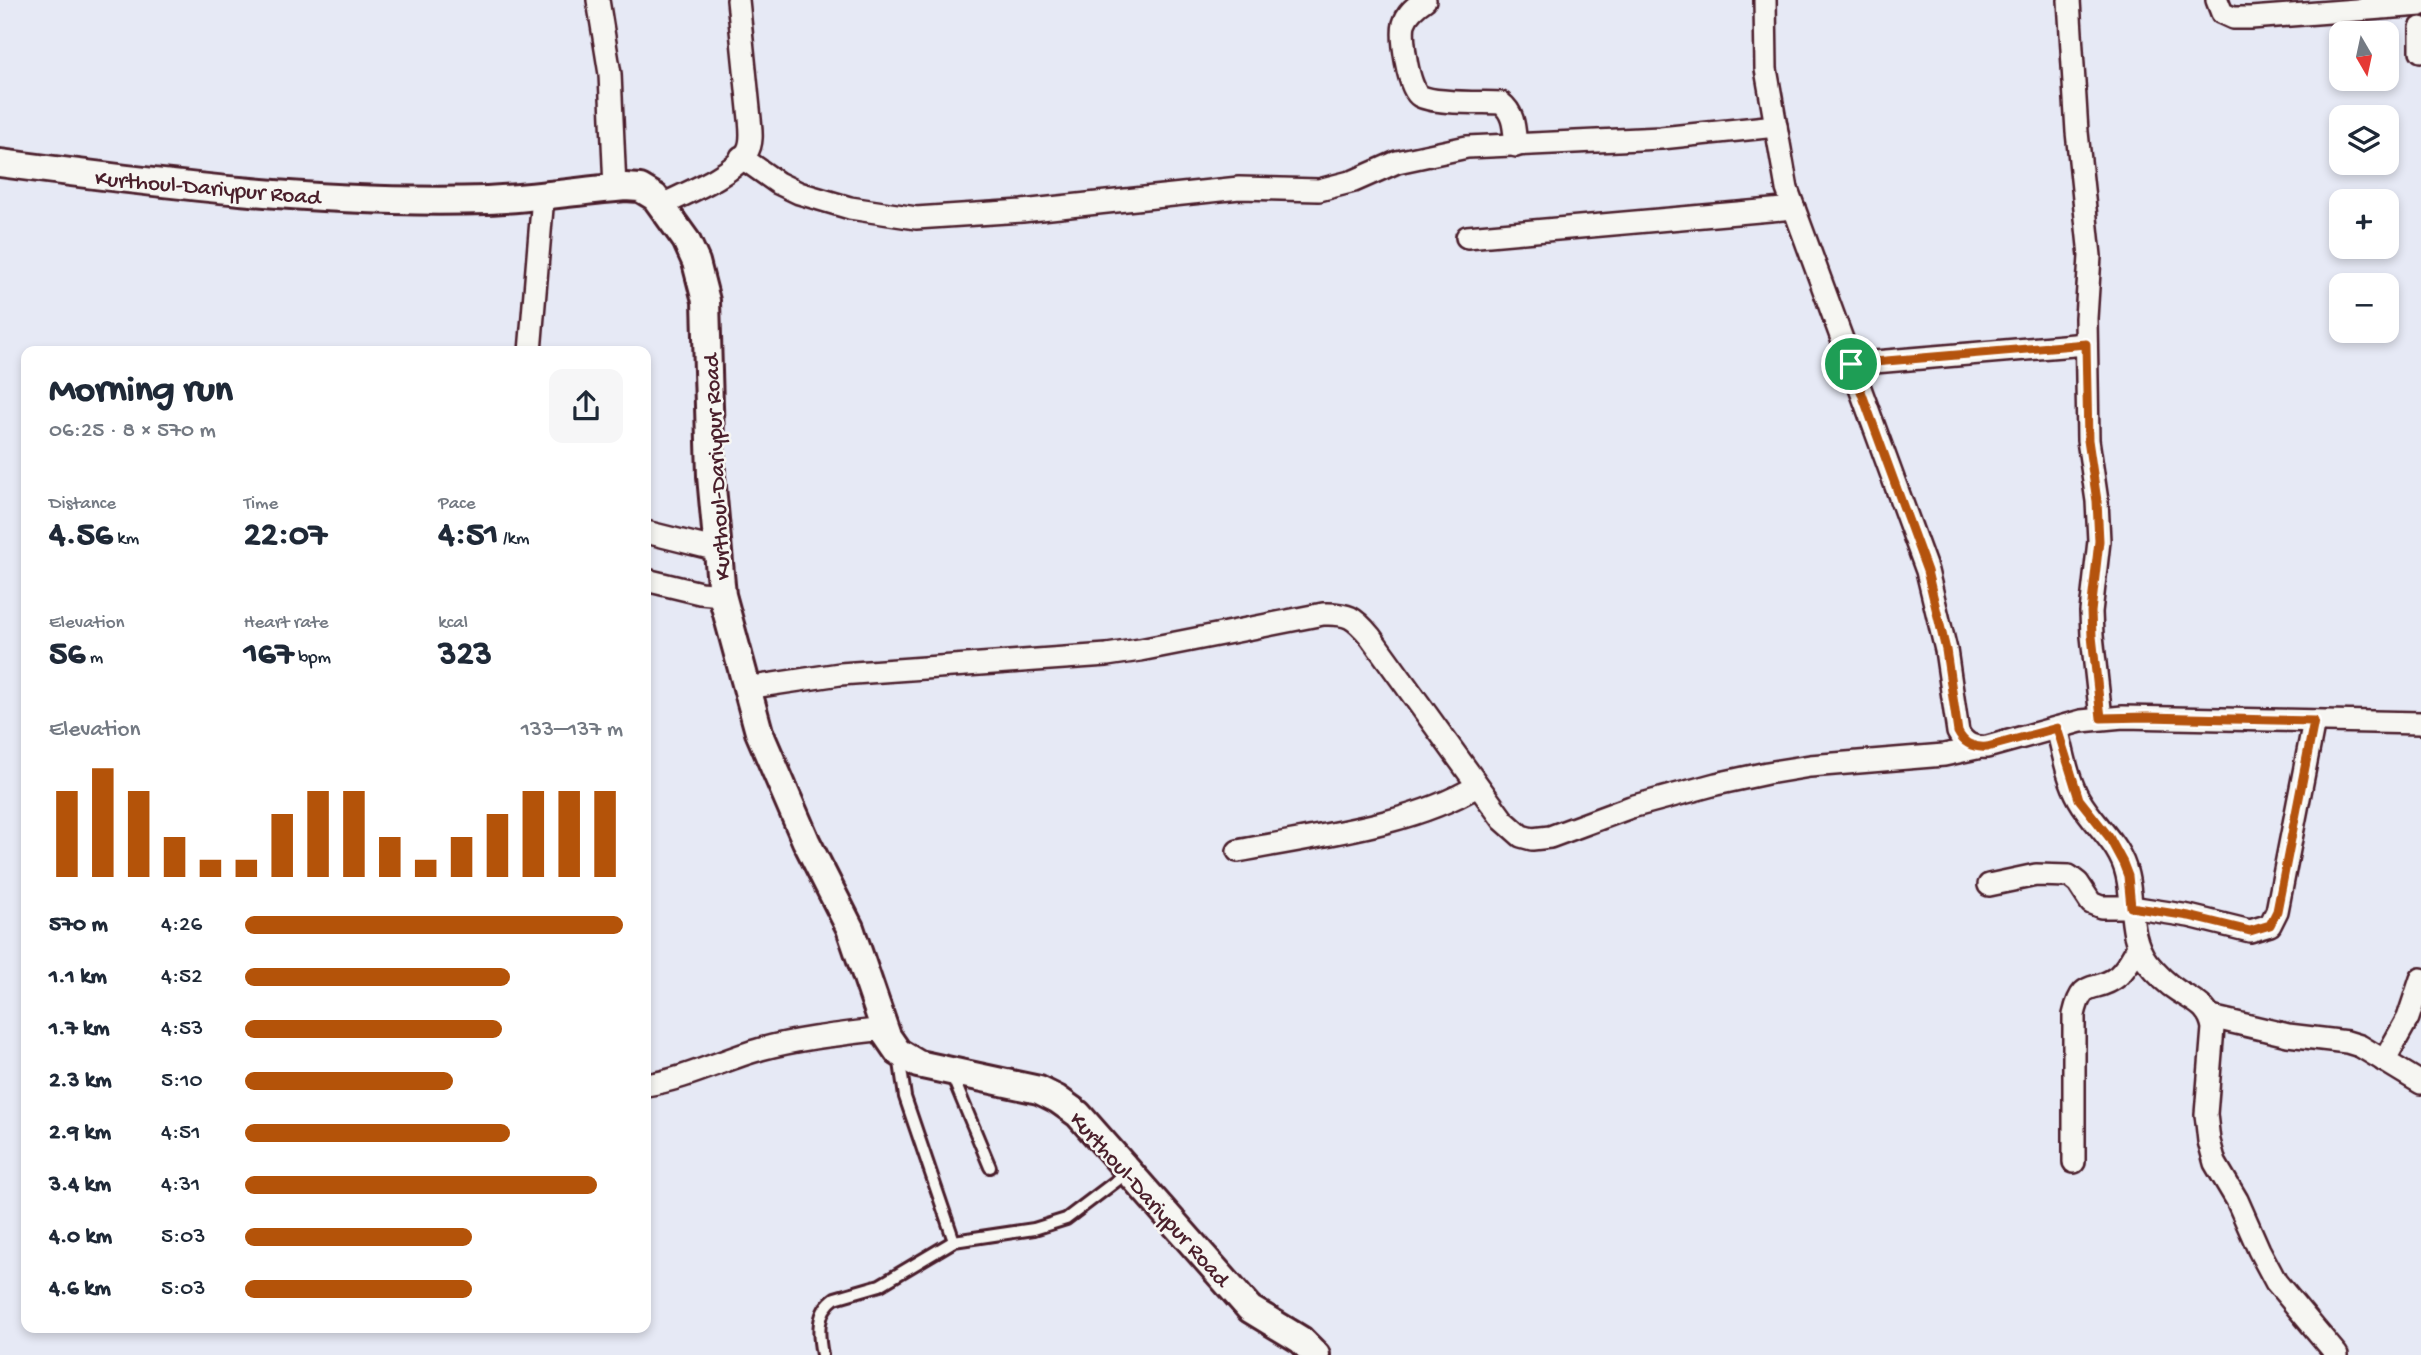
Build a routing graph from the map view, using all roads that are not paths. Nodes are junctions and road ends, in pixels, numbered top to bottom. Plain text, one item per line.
1 (598, 0) edge
2 (738, 0) edge
3 (1425, 0) edge
4 (1765, 0) edge
5 (2069, 0) edge
6 (2217, 0) edge
7 (2421, 5) edge
8 (2421, 28) edge
9 (2421, 51) edge
10 (1776, 126) junction
11 (1516, 146) junction
12 (741, 157) junction
13 (0, 163) edge
14 (615, 188) junction
15 (543, 196) junction
16 (662, 205) junction
17 (1794, 208) junction
18 (1467, 237) dead end
19 (2086, 344) junction
20 (530, 346) edge
21 (1851, 364) junction
22 (651, 533) edge
23 (718, 550) junction
24 (651, 581) edge
25 (722, 595) junction
26 (746, 688) junction
27 (2101, 718) junction
28 (2314, 721) junction
29 (2421, 723) edge
30 (2057, 728) junction
31 (1977, 748) junction
32 (1477, 786) junction
33 (1238, 851) dead end
34 (1989, 884) dead end
35 (2131, 907) junction
36 (2138, 947) junction
37 (2421, 979) edge
38 (2211, 1017) junction
39 (892, 1041) junction
40 (2384, 1061) junction
41 (950, 1070) junction
42 (2421, 1083) edge
43 (651, 1084) edge
44 (2074, 1162) dead end
45 (990, 1167) dead end
46 (1130, 1170) junction
47 (954, 1241) junction
48 (822, 1355) edge
49 (1316, 1355) edge
50 (2337, 1355) edge

1 - 14 street
2 - 12 street
3 - 11 street
4 - 10 street
5 - 19 street
6 - 7 street
8 - 9 street
10 - 11 street
10 - 17 street
11 - 12 street
12 - 16 street
13 - 15 street, Kurthoul-Dariypur Road
14 - 15 street, Kurthoul-Dariypur Road
14 - 16 street, Kurthoul-Dariypur Road
15 - 20 street
16 - 23 street, Kurthoul-Dariypur Road
17 - 18 street
17 - 21 street
19 - 21 street
19 - 27 street
21 - 31 street
22 - 23 street
23 - 25 street, Kurthoul-Dariypur Road
24 - 25 street
25 - 26 street, Kurthoul-Dariypur Road
26 - 32 street
26 - 39 street, Kurthoul-Dariypur Road
27 - 28 street
27 - 30 street
28 - 29 street
28 - 35 street
30 - 31 street
30 - 35 street
31 - 32 street
32 - 33 street
34 - 35 street
35 - 36 street
36 - 38 street
36 - 44 street
37 - 40 street
38 - 40 street
38 - 50 street
39 - 41 street, Kurthoul-Dariypur Road
39 - 43 street
39 - 47 lane
40 - 42 street
41 - 45 lane
41 - 46 street, Kurthoul-Dariypur Road
46 - 47 lane
46 - 49 street, Kurthoul-Dariypur Road
47 - 48 lane

